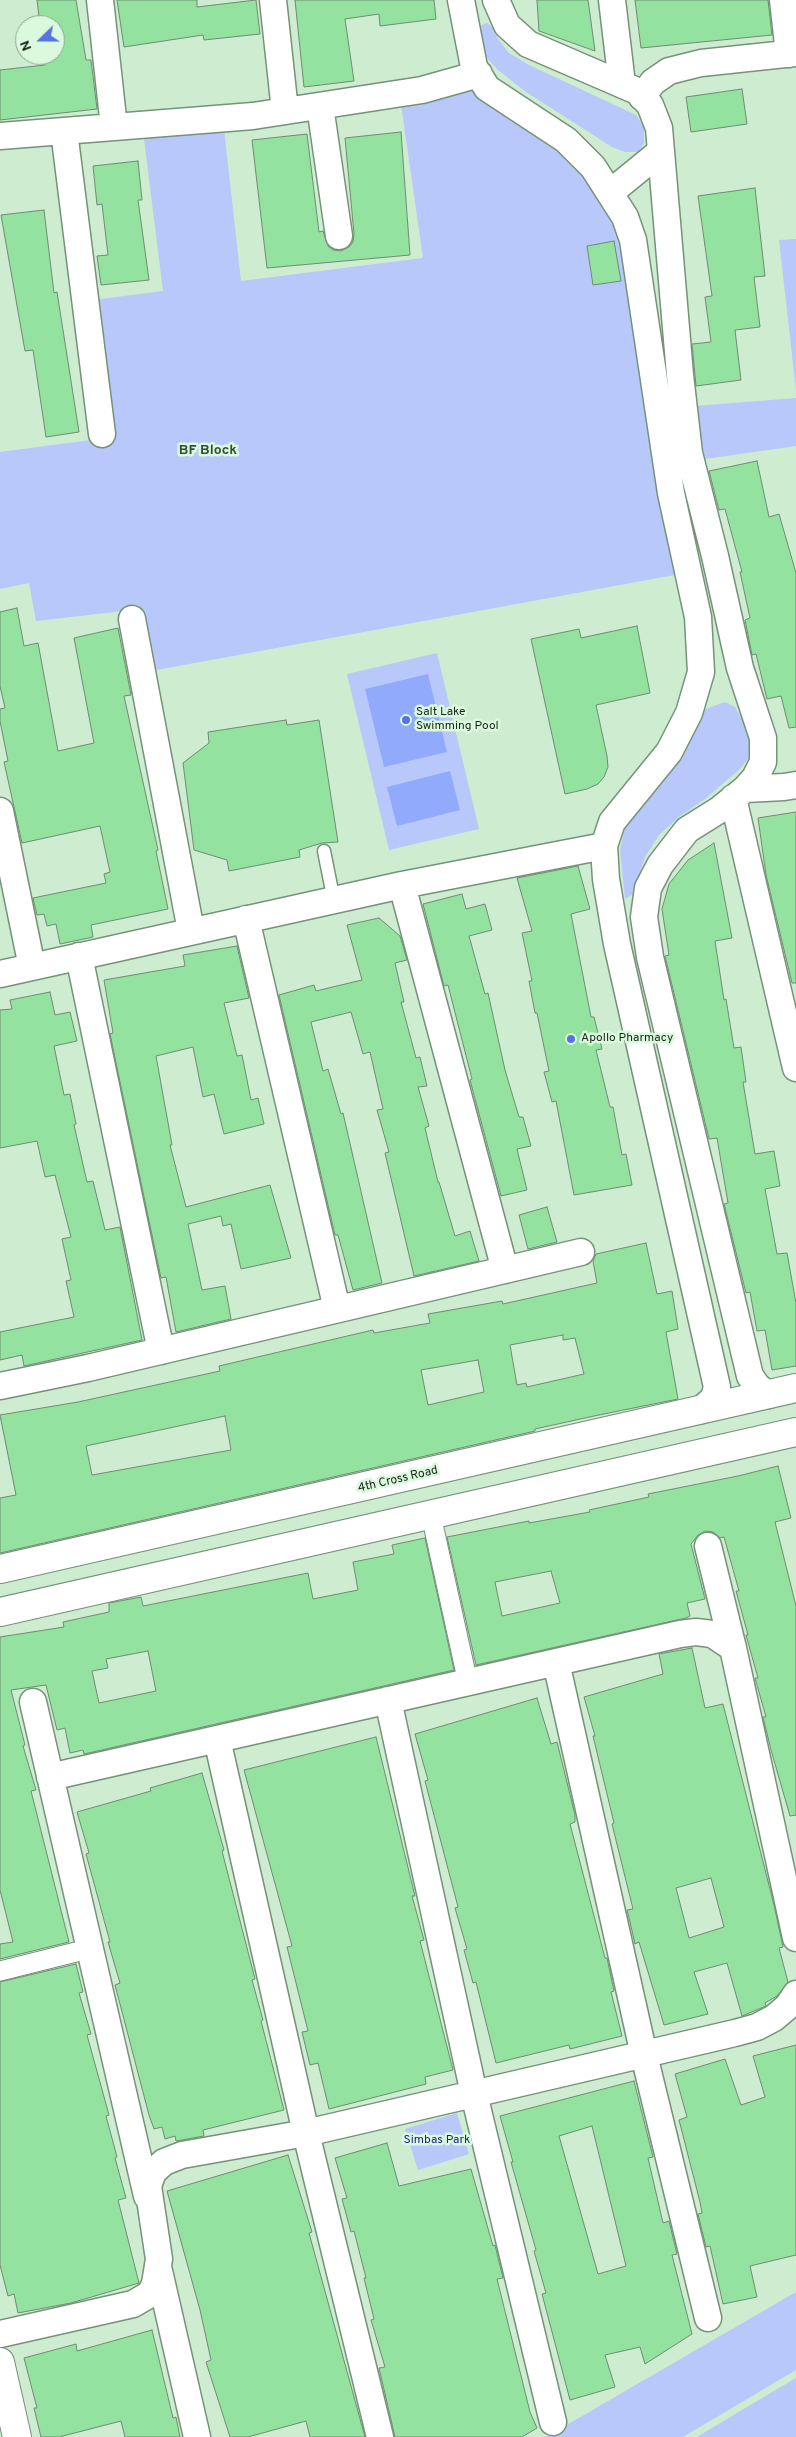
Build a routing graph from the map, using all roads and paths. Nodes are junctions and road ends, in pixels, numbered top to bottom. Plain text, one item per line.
1 (100, 0) edge
2 (273, 0) edge
3 (612, 0) edge
4 (783, 0) edge
5 (497, 4) edge
6 (462, 11) edge
7 (792, 54) edge
8 (478, 74) junction
9 (632, 90) junction
10 (320, 106) junction
11 (285, 111) junction
12 (114, 127) junction
13 (64, 131) junction
14 (0, 136) edge
15 (660, 152) junction
16 (610, 192) junction
17 (338, 236) dead end
18 (102, 434) dead end
19 (132, 620) dead end
20 (740, 668) junction
21 (701, 672) junction
22 (796, 785) edge
23 (739, 793) junction
24 (0, 811) edge
25 (604, 846) junction
26 (324, 851) dead end
27 (402, 885) junction
28 (334, 901) junction
29 (611, 914) junction
30 (644, 917) junction
31 (246, 919) junction
32 (191, 931) junction
33 (79, 956) junction
34 (32, 967) junction
35 (0, 974) edge
36 (796, 1068) edge
37 (693, 1135) junction
38 (662, 1142) junction
39 (580, 1252) dead end
40 (505, 1270) junction
41 (337, 1309) junction
42 (161, 1351) junction
43 (0, 1386) edge
44 (796, 1388) edge
45 (768, 1395) junction
46 (701, 1410) junction
47 (637, 1426) junction
48 (610, 1431) junction
49 (796, 1432) edge
50 (646, 1466) junction
51 (616, 1473) junction
52 (431, 1515) junction
53 (110, 1544) junction
54 (708, 1546) dead end
55 (84, 1550) junction
56 (0, 1569) edge
57 (119, 1585) junction
58 (90, 1592) junction
59 (0, 1612) edge
60 (732, 1648) junction
61 (556, 1662) junction
62 (468, 1683) junction
63 (388, 1700) junction
64 (33, 1702) dead end
65 (218, 1739) junction
66 (50, 1777) junction
67 (796, 1938) edge
68 (88, 1949) junction
69 (0, 1971) edge
70 (796, 1994) edge
71 (644, 2055) junction
72 (474, 2094) junction
73 (306, 2133) junction
74 (150, 2211) junction
75 (158, 2271) junction
76 (708, 2318) dead end
77 (0, 2334) edge
78 (0, 2362) edge
79 (552, 2422) dead end
80 (17, 2437) edge
81 (197, 2437) edge
82 (380, 2437) edge

1 - 12 street
2 - 11 street
3 - 9 street
4 - 7 street
5 - 6 street
5 - 9 street
6 - 8 street
7 - 9 street
8 - 10 street
8 - 16 street
9 - 15 street
10 - 11 street
10 - 17 street
11 - 12 street
12 - 13 street
13 - 14 street
13 - 18 street
15 - 16 street
15 - 20 street
16 - 21 street
19 - 32 street
20 - 21 street
20 - 23 street
21 - 25 street
22 - 23 street
23 - 30 street
23 - 36 street
24 - 34 street
25 - 27 street
25 - 29 street
26 - 28 lane
27 - 28 street
27 - 40 street
28 - 31 street
29 - 30 street
29 - 38 street
30 - 37 street
31 - 32 street
31 - 41 street
32 - 33 street
33 - 34 street
33 - 42 street
34 - 35 street
37 - 38 street
37 - 45 street
38 - 46 street
39 - 40 street
40 - 41 street
41 - 42 street
42 - 43 street
44 - 45 street, 4th Cross Road
45 - 46 street, 4th Cross Road
46 - 47 street, 4th Cross Road
47 - 48 street, 4th Cross Road
47 - 50 street
48 - 51 street
48 - 53 street, 4th Cross Road
49 - 50 street
50 - 51 street
51 - 52 street
52 - 57 street
52 - 62 street
53 - 55 street, 4th Cross Road
53 - 57 street
54 - 60 street
55 - 56 street, 4th Cross Road
55 - 58 street
57 - 58 street
58 - 59 street
60 - 61 street
60 - 67 street
61 - 62 street
61 - 71 street
62 - 63 street
63 - 65 street
63 - 72 street
64 - 66 street
65 - 66 street
65 - 73 street
66 - 68 street
68 - 69 street
68 - 74 street
70 - 71 street
71 - 72 street
71 - 76 street
72 - 73 street
72 - 79 street
73 - 74 street
73 - 82 street
74 - 75 street
75 - 77 street
75 - 81 street
78 - 80 street

